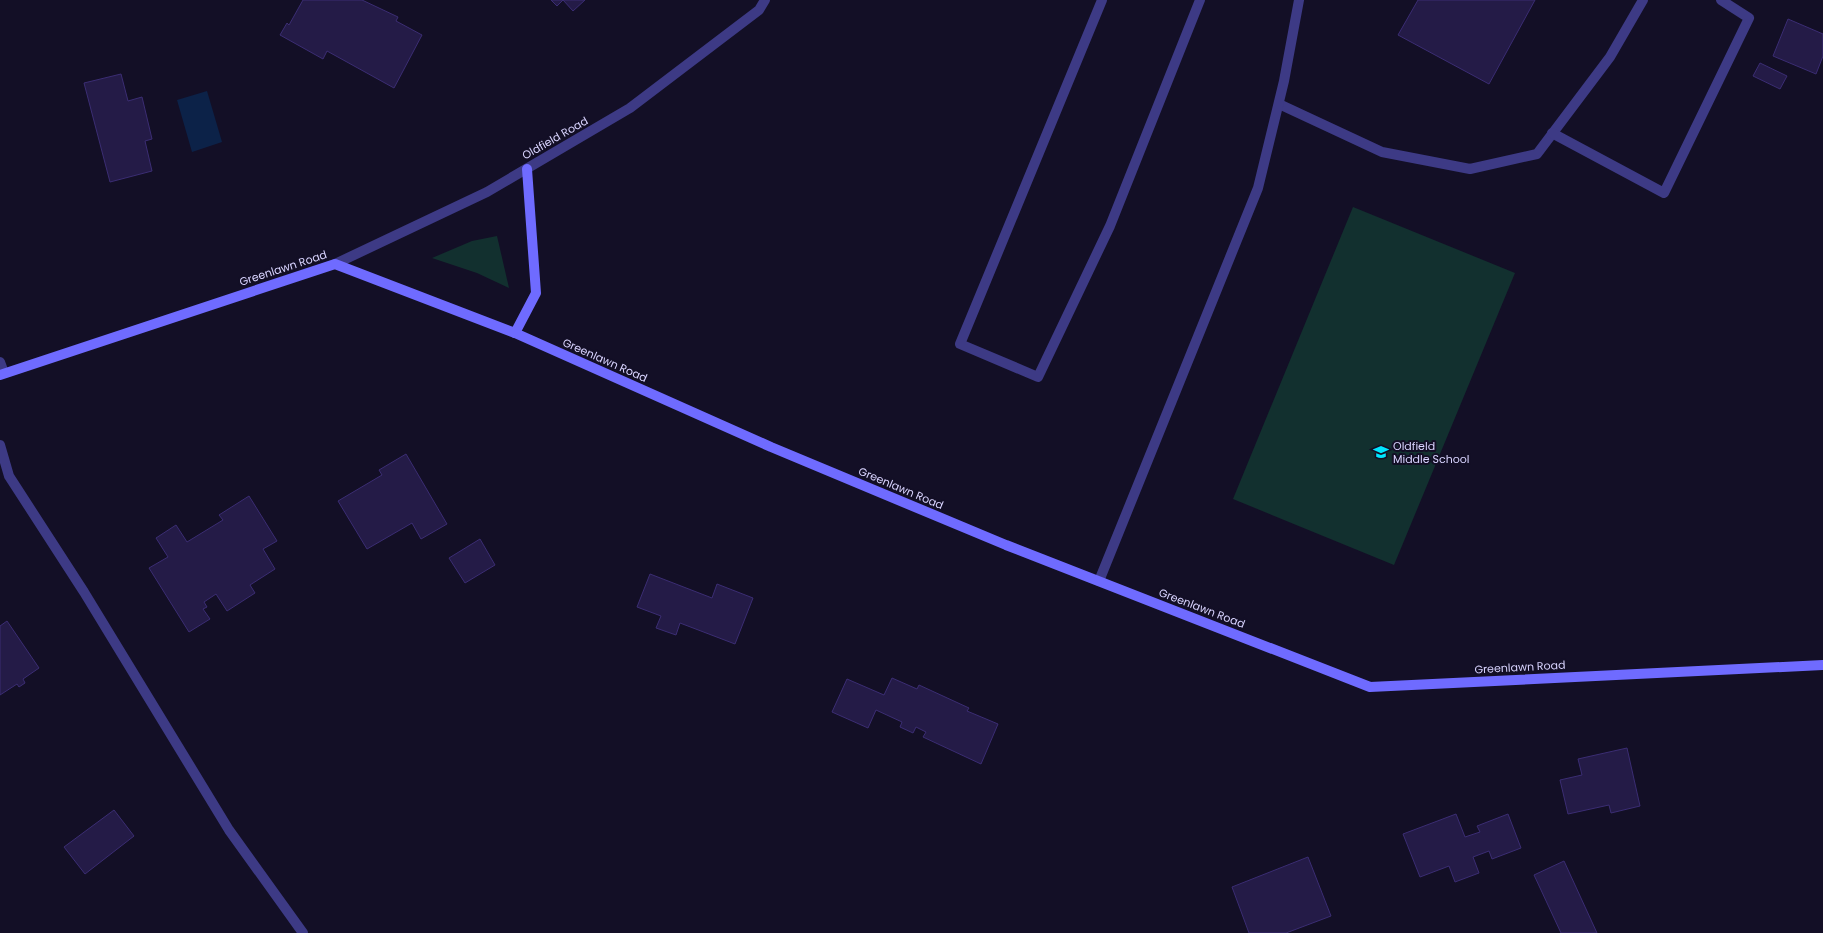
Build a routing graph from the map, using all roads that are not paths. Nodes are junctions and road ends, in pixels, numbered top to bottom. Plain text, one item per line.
1 (765, 0) edge
2 (1102, 0) edge
3 (1200, 0) edge
4 (1299, 0) edge
5 (1643, 0) edge
6 (1721, 0) edge
7 (1279, 104) junction
8 (1552, 133) junction
9 (527, 169) junction
10 (335, 264) junction
11 (515, 333) junction
12 (0, 362) edge
13 (2, 374) edge
14 (0, 445) edge
15 (1099, 581) junction
16 (1823, 665) edge
17 (303, 933) edge

1 - 9 street, Oldfield Road
2 - 3 street
4 - 7 street
5 - 8 street
6 - 8 street
7 - 8 street
7 - 15 street
9 - 10 street, Oldfield Road
9 - 11 main road
10 - 11 main road, Greenlawn Road
10 - 13 main road, Greenlawn Road
11 - 15 main road, Greenlawn Road
12 - 13 street
14 - 17 street
15 - 16 main road, Greenlawn Road

